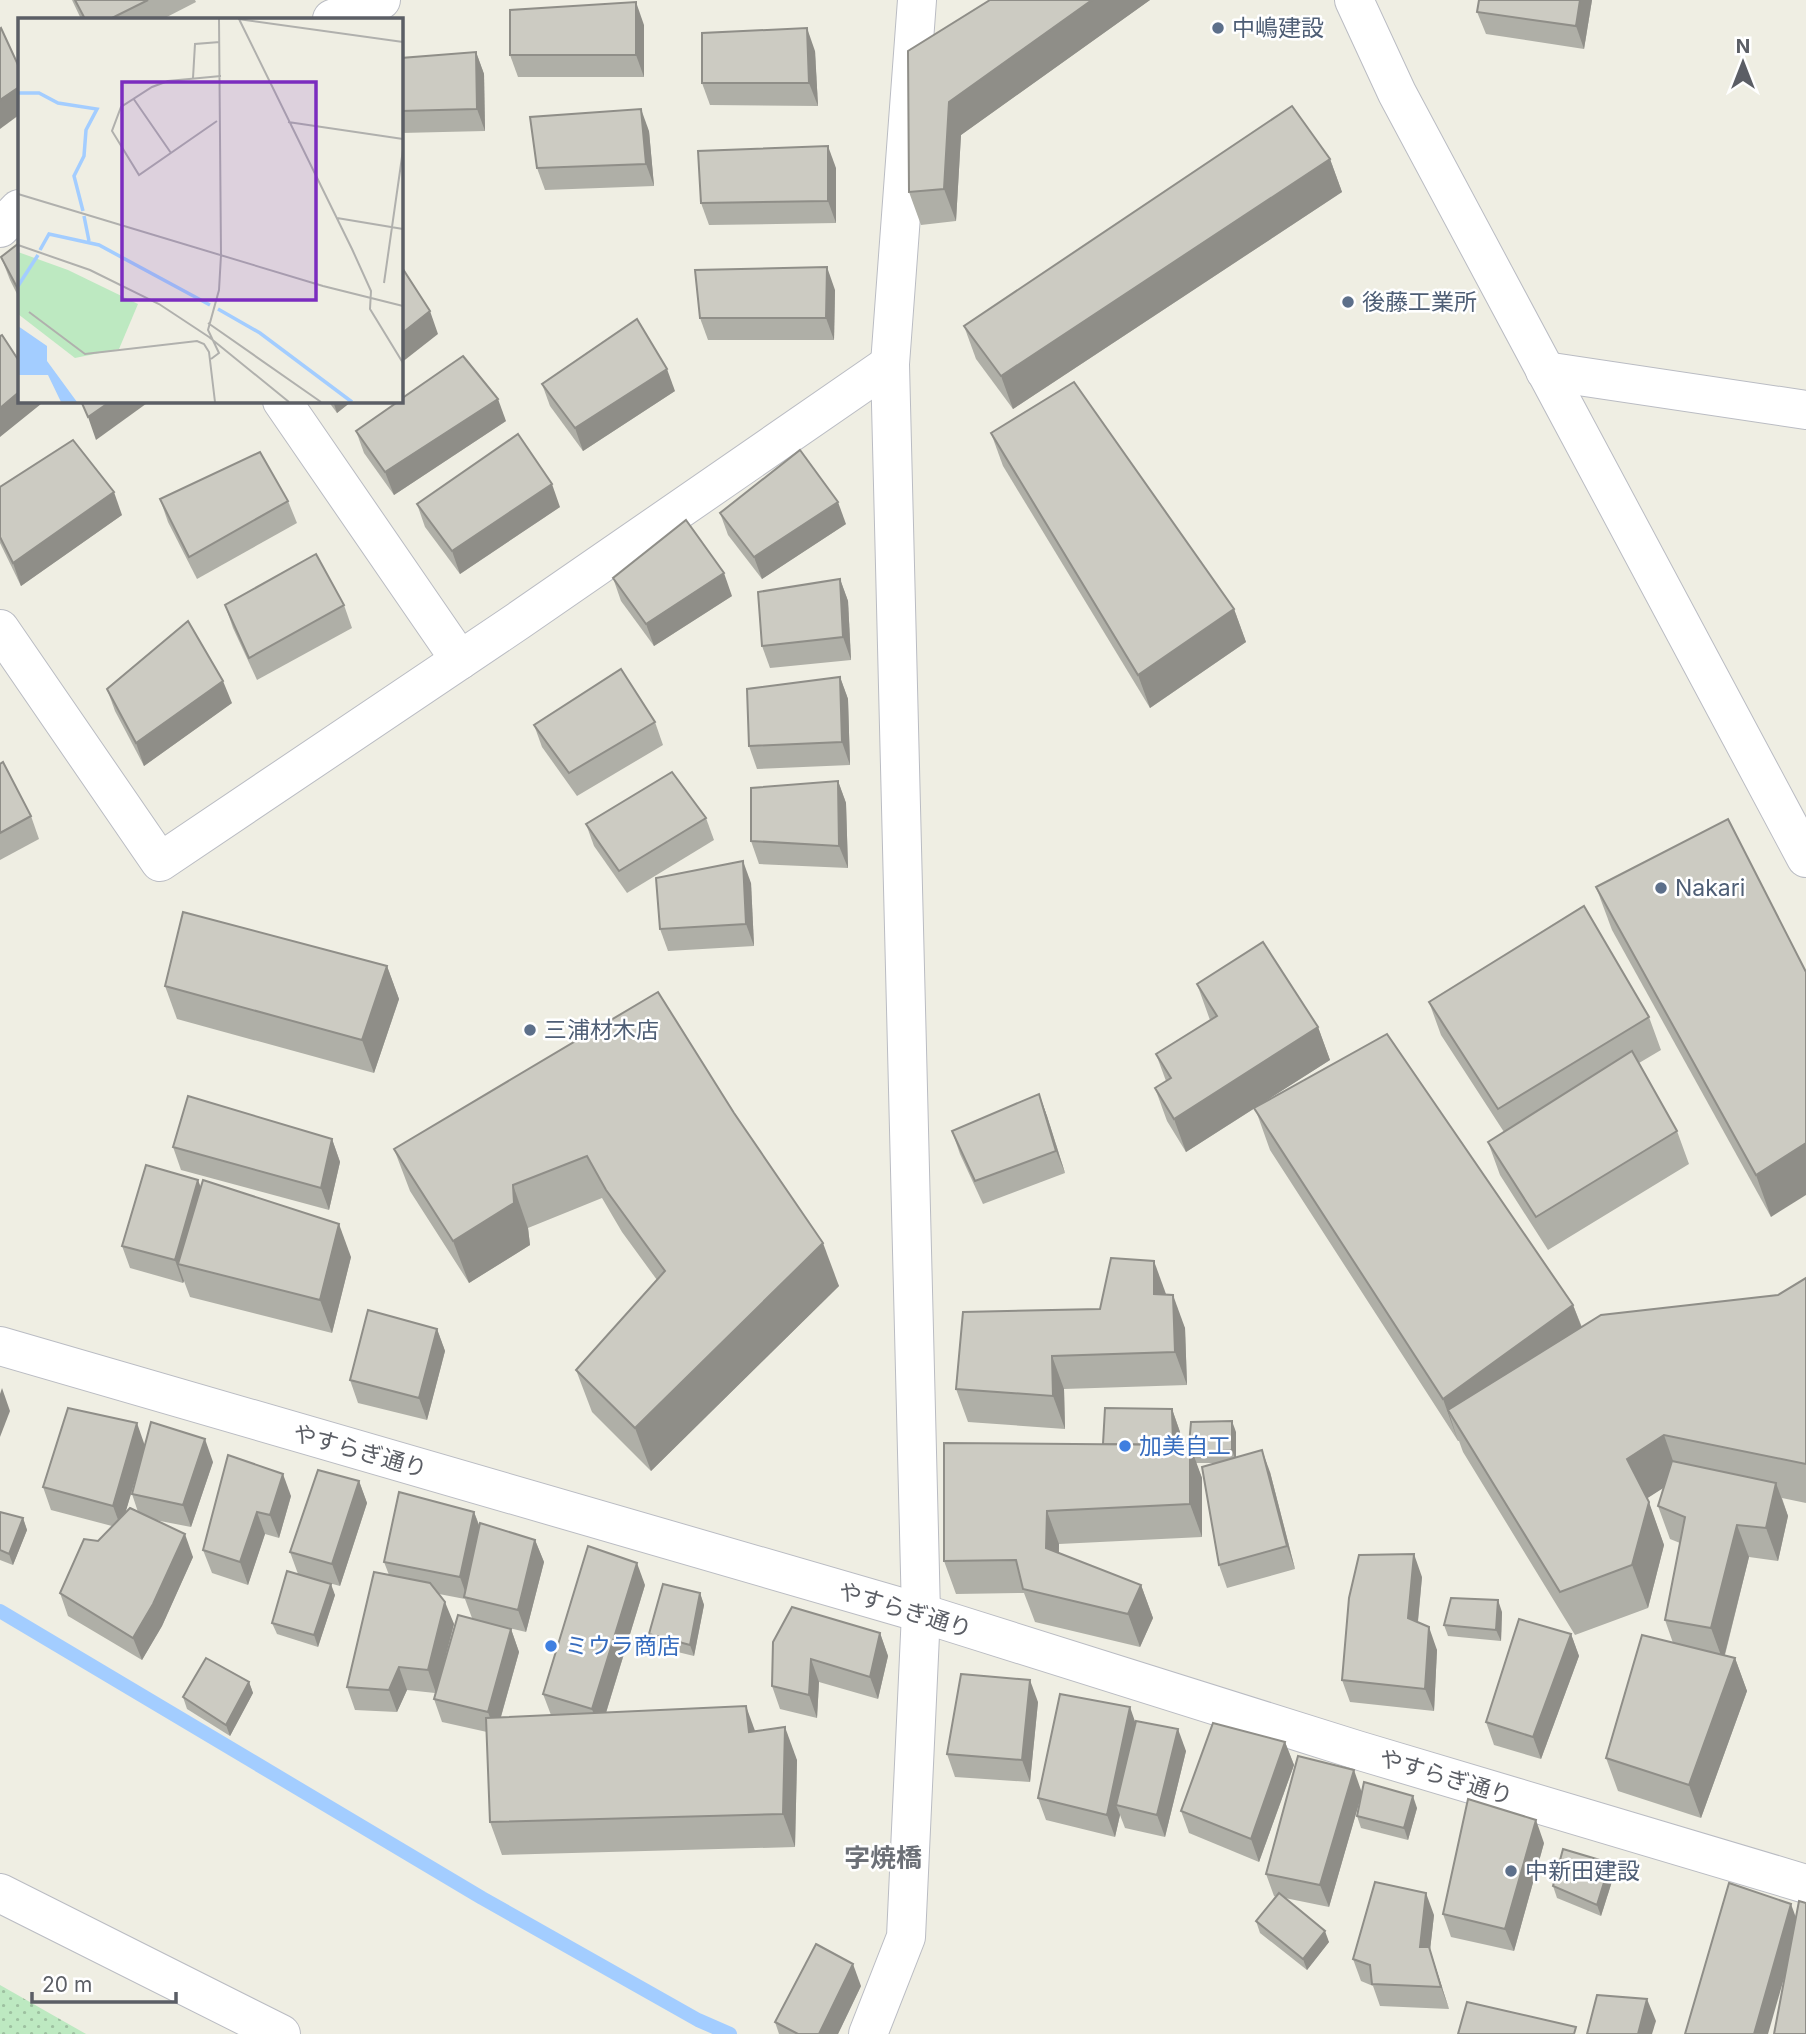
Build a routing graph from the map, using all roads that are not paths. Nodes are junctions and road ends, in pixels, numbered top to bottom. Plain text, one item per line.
1 (381, 0) edge
2 (917, 0) edge
3 (1354, 0) edge
4 (335, 18) edge
5 (18, 210) edge
6 (0, 228) edge
7 (890, 364) junction
8 (1545, 371) junction
9 (283, 402) edge
10 (1806, 410) edge
11 (0, 629) edge
12 (460, 660) junction
13 (1806, 858) edge
14 (0, 1346) edge
15 (921, 1613) junction
16 (1806, 1884) edge
17 (0, 1893) edge
18 (281, 2034) edge
19 (869, 2034) edge

1 - 4 street
2 - 7 street
3 - 8 street
5 - 6 street
7 - 12 street
7 - 15 street
8 - 10 street
8 - 13 street
9 - 12 street
11 - 12 street
14 - 15 street, やすらぎ通り
15 - 16 street, やすらぎ通り
15 - 19 street
17 - 18 street

